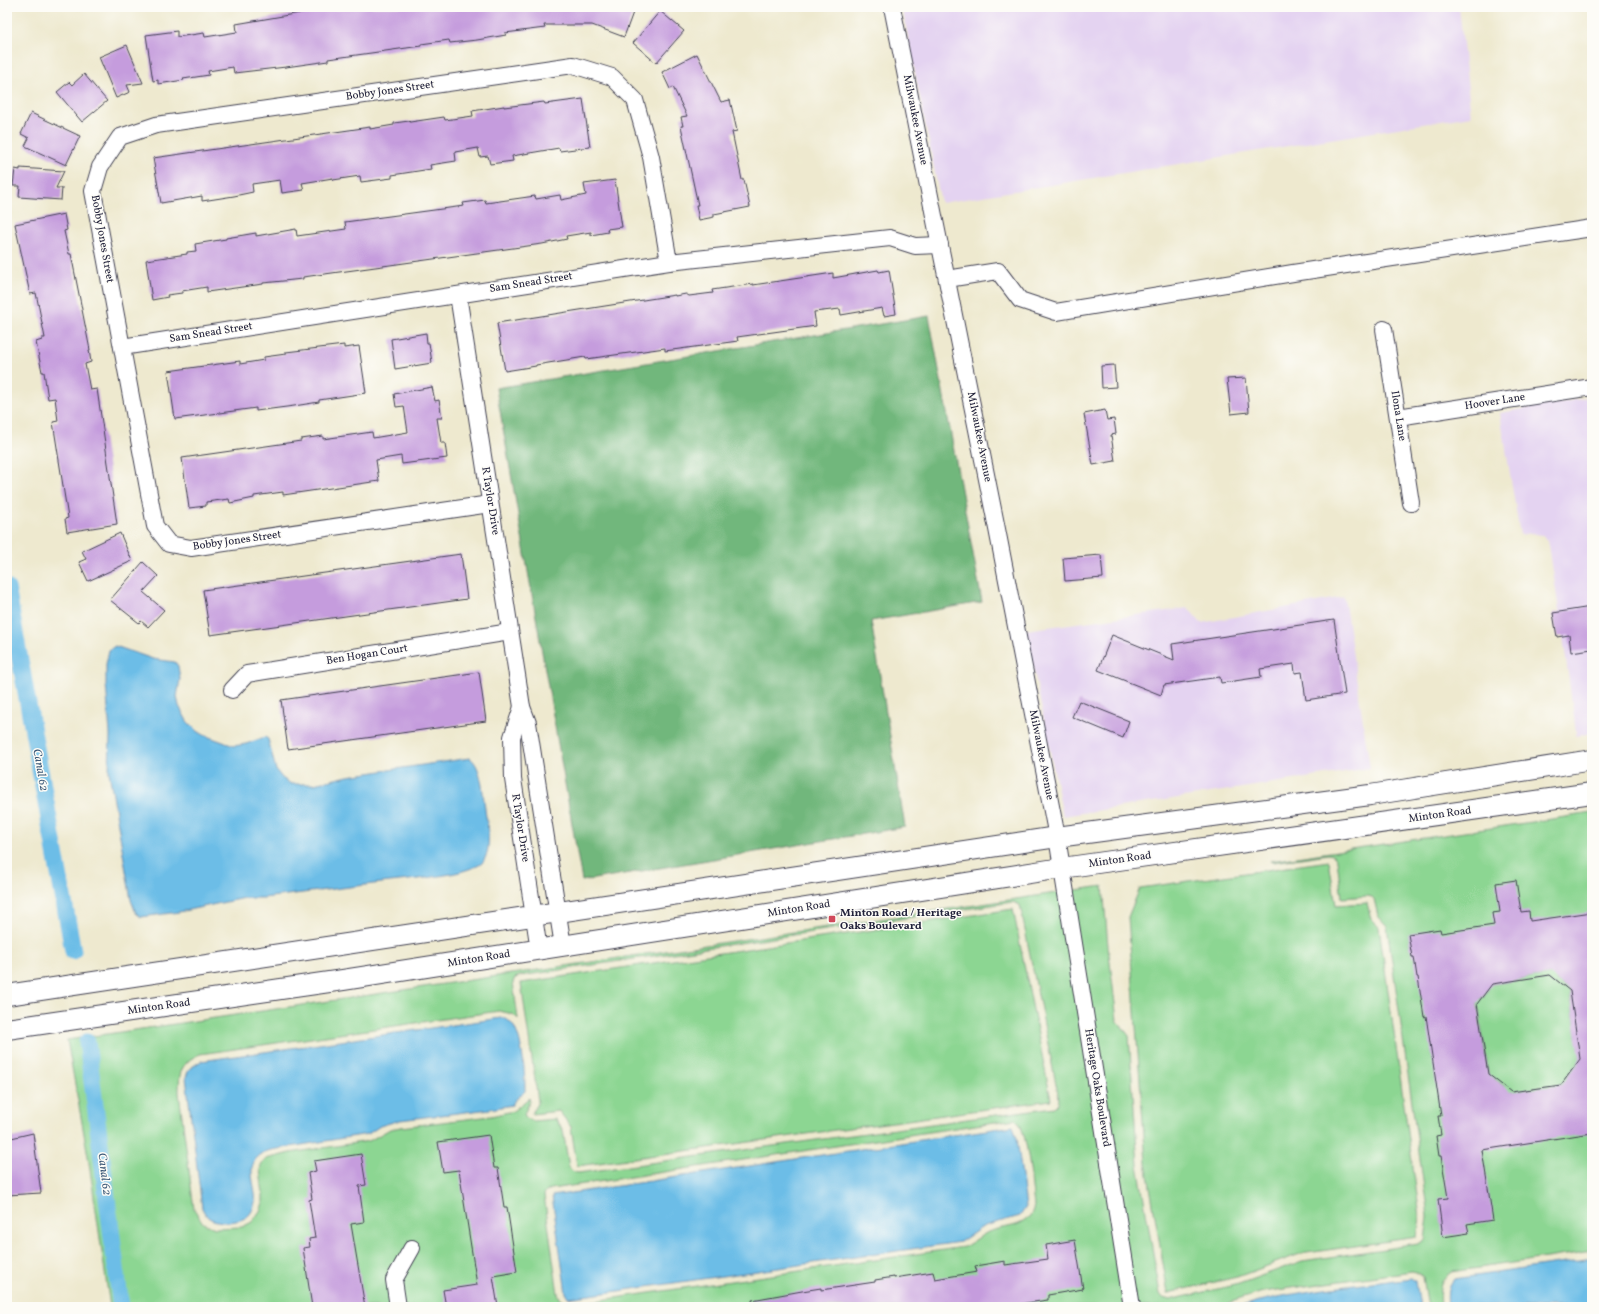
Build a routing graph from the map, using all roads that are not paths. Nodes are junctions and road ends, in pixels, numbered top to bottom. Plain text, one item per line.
1 (892, 7) edge
2 (1592, 228) edge
3 (940, 245) junction
4 (669, 262) junction
5 (947, 279) junction
6 (458, 295) junction
7 (1384, 329) dead end
8 (122, 347) junction
9 (1592, 387) edge
10 (1398, 417) junction
11 (1411, 503) dead end
12 (490, 504) junction
13 (510, 632) junction
14 (232, 690) dead end
15 (522, 707) junction
16 (1592, 760) edge
17 (535, 766) junction
18 (512, 769) junction
19 (1592, 793) edge
20 (545, 829) junction
21 (521, 833) junction
22 (1057, 837) junction
23 (1062, 868) junction
24 (558, 912) junction
25 (533, 916) junction
26 (563, 946) junction
27 (539, 950) junction
28 (7, 995) edge
29 (7, 1029) edge
30 (412, 1248) dead end
31 (398, 1307) edge
32 (1132, 1307) edge

1 - 3 street, Milwaukee Avenue
2 - 5 street
3 - 4 street, Sam Snead Street
3 - 5 street, Milwaukee Avenue
4 - 6 street, Sam Snead Street
4 - 8 street, Bobby Jones Street
5 - 22 street, Milwaukee Avenue
6 - 8 street, Sam Snead Street
6 - 12 street, R Taylor Drive
7 - 10 street, Ilona Lane
8 - 12 street, Bobby Jones Street
9 - 10 street, Hoover Lane
10 - 11 street, Ilona Lane
12 - 13 street, R Taylor Drive
13 - 14 street, Ben Hogan Court
13 - 15 street, R Taylor Drive
15 - 17 street, R Taylor Drive
15 - 18 street, R Taylor Drive
16 - 22 main road
17 - 18 street
17 - 20 street, R Taylor Drive
18 - 21 street, R Taylor Drive
19 - 23 main road, Minton Road
20 - 21 street
20 - 24 street, R Taylor Drive
21 - 25 street, R Taylor Drive
22 - 23 street, Milwaukee Avenue
22 - 24 main road
23 - 26 main road, Minton Road
23 - 32 street, Heritage Oaks Boulevard
24 - 25 main road
24 - 26 street, R Taylor Drive
25 - 27 street, R Taylor Drive
25 - 28 main road
26 - 27 main road, Minton Road
27 - 29 main road, Minton Road
30 - 31 street

